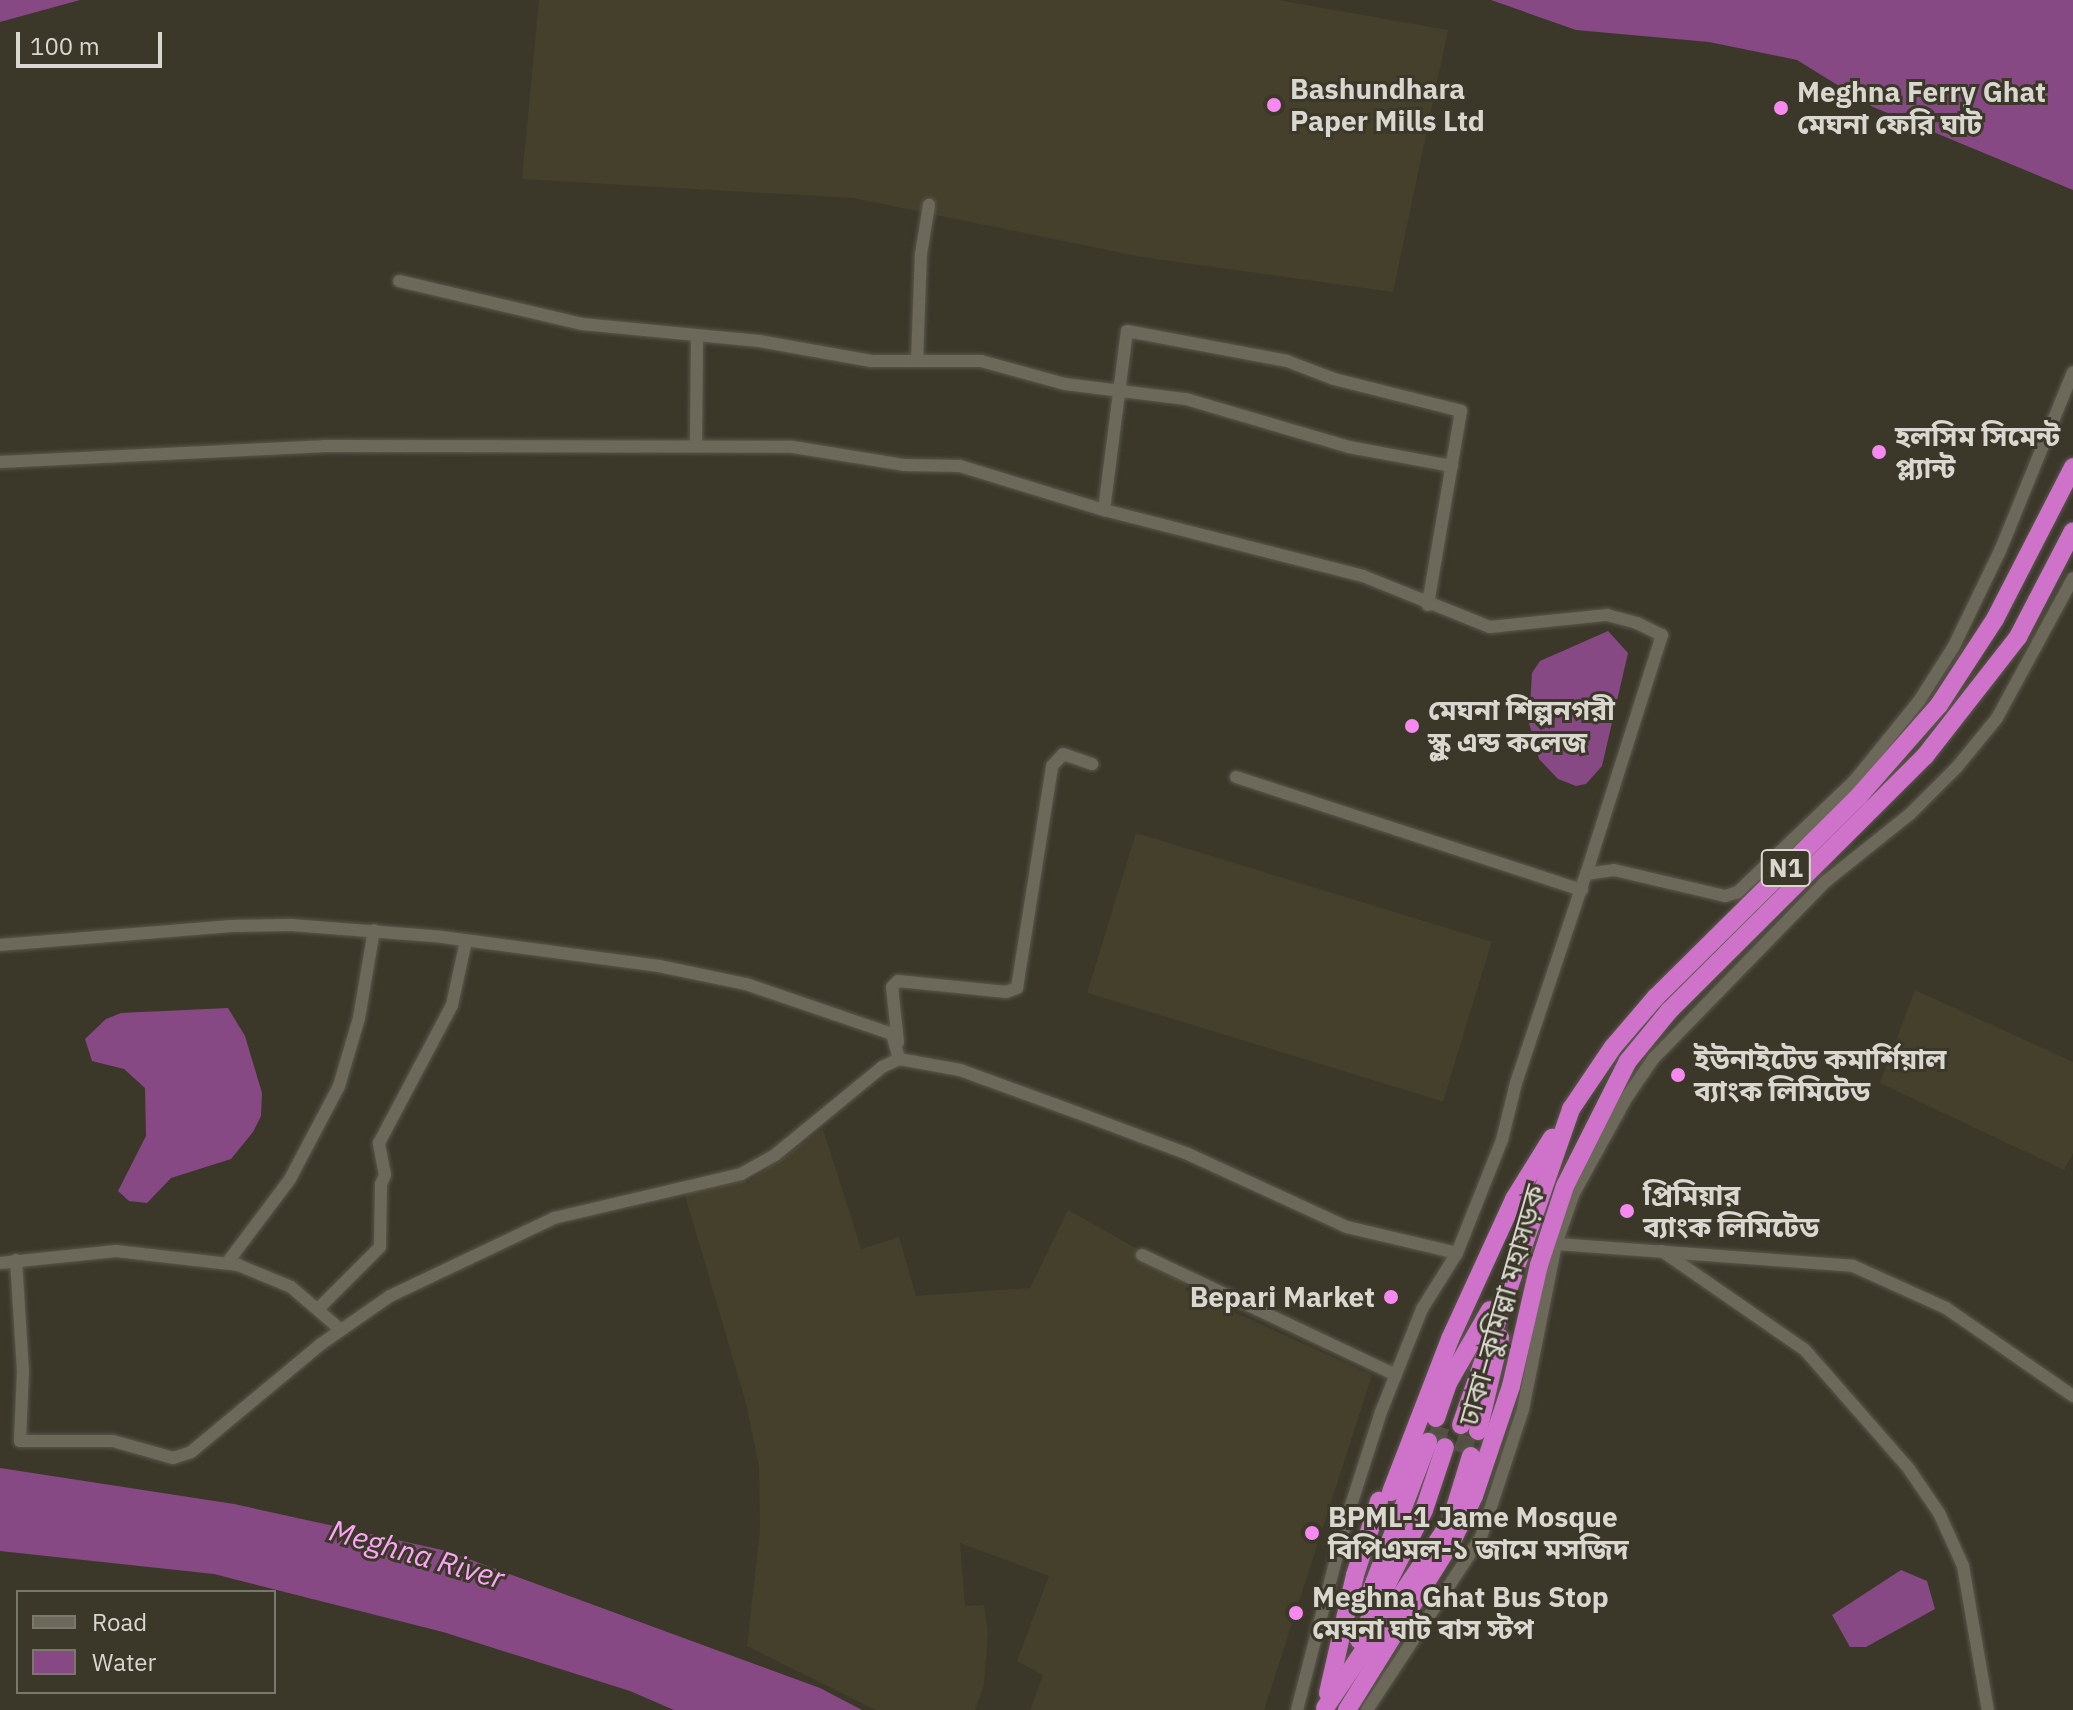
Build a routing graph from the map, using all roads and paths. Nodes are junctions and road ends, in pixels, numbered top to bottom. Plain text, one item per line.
1 (929, 205) dead end
2 (399, 281) dead end
3 (697, 336) junction
4 (917, 361) junction
5 (2073, 372) edge
6 (1119, 390) junction
7 (696, 446) junction
8 (0, 462) edge
9 (1452, 466) junction
10 (2073, 467) edge
11 (1104, 510) junction
12 (2073, 531) edge
13 (2073, 578) edge
14 (1428, 605) junction
15 (1092, 764) dead end
16 (1236, 777) dead end
17 (1586, 874) junction
18 (1582, 890) junction
19 (374, 930) junction
20 (466, 941) junction
21 (0, 945) edge
22 (898, 1042) junction
23 (899, 1059) junction
24 (1571, 1109) junction
25 (1556, 1244) junction
26 (1662, 1251) junction
27 (1457, 1253) junction
28 (1142, 1255) dead end
29 (16, 1260) junction
30 (0, 1263) edge
31 (227, 1263) junction
32 (1512, 1273) junction
33 (318, 1309) junction
34 (341, 1330) junction
35 (1396, 1375) junction
36 (2073, 1396) edge
37 (1444, 1447) junction
38 (1324, 1709) edge
39 (1297, 1710) edge
40 (1347, 1710) edge
41 (1367, 1710) edge
42 (1988, 1710) edge

1 - 4 street
2 - 3 street
3 - 4 street
3 - 7 street
4 - 6 street
5 - 17 street
6 - 9 street
6 - 9 street
6 - 11 street
7 - 8 street
7 - 11 street
9 - 14 street
10 - 24 highway, ঢাকা–কুমিল্লা মহাসড়ক / N1
11 - 14 street
12 - 40 highway, ঢাকা–কুমিল্লা মহাসড়ক / N1
13 - 25 street
14 - 17 street
15 - 22 street
16 - 18 street
17 - 18 street
18 - 27 street
19 - 20 street
19 - 21 street
19 - 31 street
20 - 22 street
20 - 33 street
22 - 23 street
23 - 27 street
23 - 34 street
24 - 32 highway, ঢাকা–কুমিল্লা মহাসড়ক / N1
24 - 37 highway, ঢাকা–কুমিল্লা মহাসড়ক / N1
25 - 26 street
25 - 41 street
26 - 36 street
26 - 42 street
27 - 35 street
28 - 35 street
29 - 30 street
29 - 31 street
29 - 34 street
31 - 33 street
32 - 32 highway, ঢাকা–কুমিল্লা মহাসড়ক / N1
33 - 34 street
35 - 39 street
37 - 38 highway, ঢাকা–কুমিল্লা মহাসড়ক / N1
37 - 38 highway, ঢাকা–কুমিল্লা মহাসড়ক / N1
37 - 38 highway, ঢাকা–কুমিল্লা মহাসড়ক / N1

